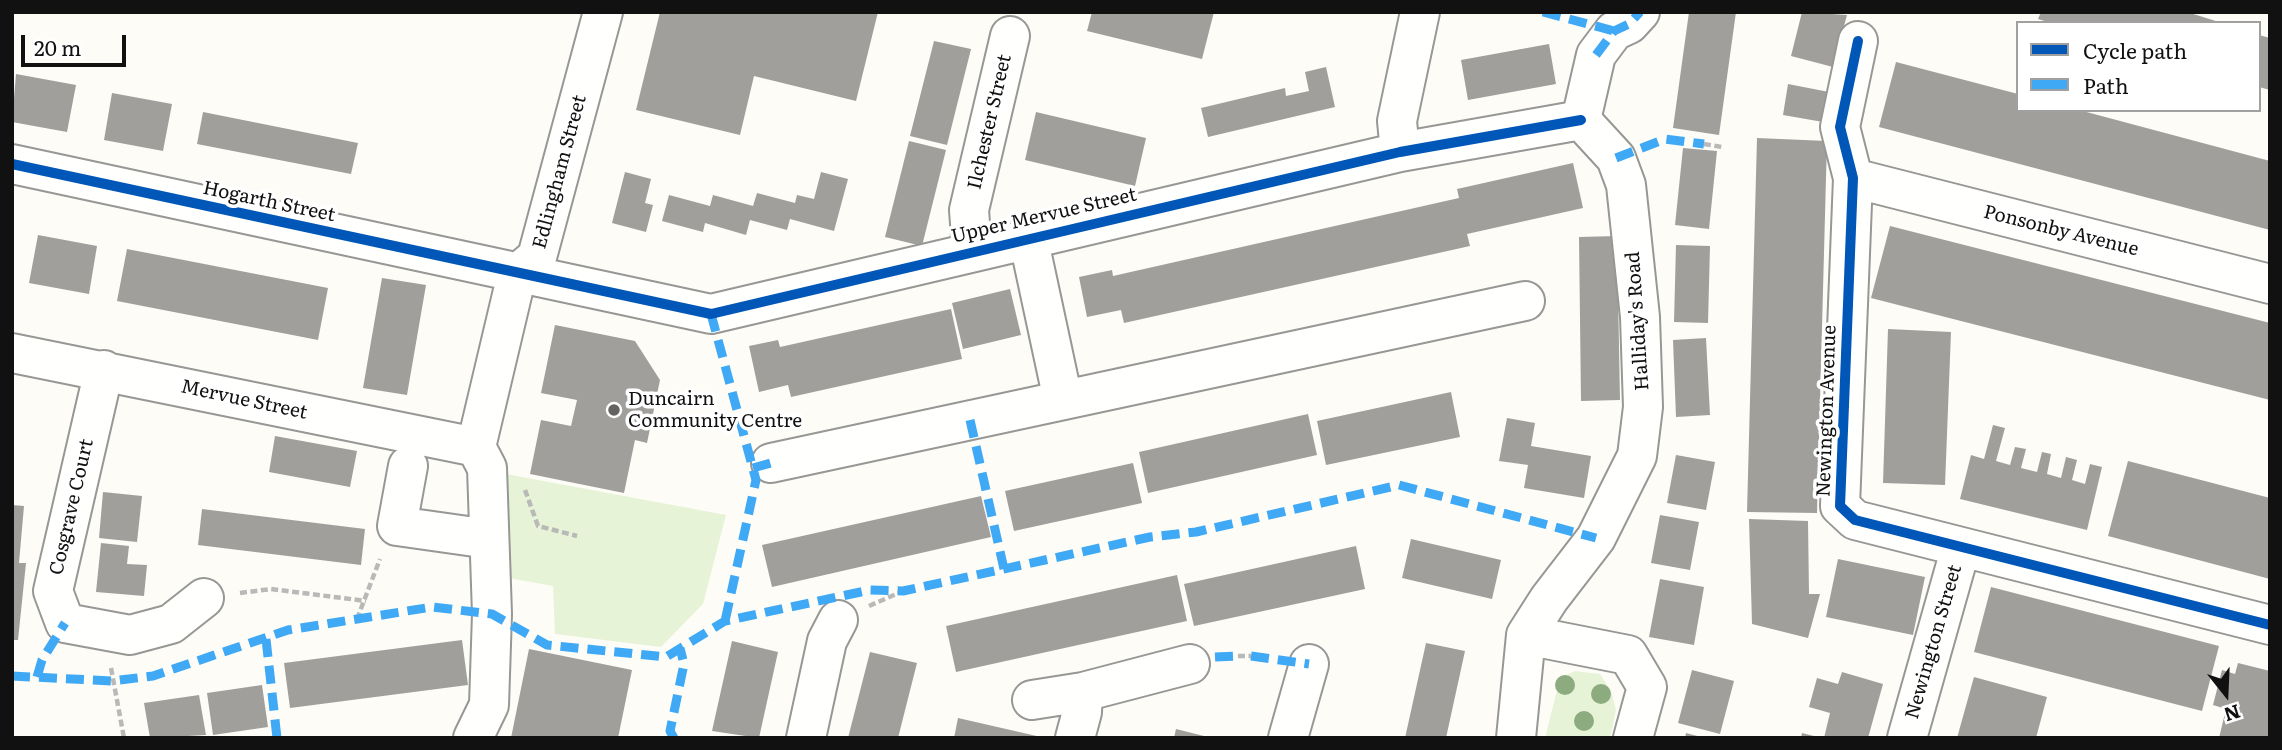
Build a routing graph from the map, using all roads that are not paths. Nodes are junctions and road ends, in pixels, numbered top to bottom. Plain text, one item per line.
1 (603, 12) edge
2 (1420, 12) edge
3 (1640, 12) edge
4 (1010, 36) dead end
5 (1858, 41) dead end
6 (1581, 120) junction
7 (1401, 152) junction
8 (12, 164) edge
9 (1853, 178) junction
10 (1028, 237) junction
11 (972, 250) junction
12 (517, 274) junction
13 (2270, 284) edge
14 (1525, 301) dead end
15 (12, 353) edge
16 (104, 369) junction
17 (1063, 400) junction
18 (482, 463) junction
19 (771, 464) dead end
20 (408, 466) dead end
21 (489, 539) junction
22 (1961, 547) junction
23 (204, 598) road end
24 (838, 620) dead end
25 (2270, 625) edge
26 (1526, 635) junction
27 (1190, 664) dead end
28 (1309, 664) dead end
29 (1083, 692) junction
30 (1032, 700) dead end
31 (474, 738) edge
32 (806, 738) edge
33 (1075, 738) edge
34 (1288, 738) edge
35 (1516, 738) edge
36 (1633, 738) edge
37 (1907, 738) edge

1 - 12 street, Edlingham Street
2 - 7 street
3 - 6 street
4 - 11 street, Ilchester Street
5 - 9 street, Newington Avenue
6 - 7 street, Upper Mervue Street
6 - 26 street, Halliday's Road
7 - 10 street, Upper Mervue Street
8 - 12 street, Hogarth Street
9 - 13 street, Ponsonby Avenue
9 - 22 street, Newington Avenue
10 - 11 street, Upper Mervue Street
10 - 17 street
11 - 12 street, Upper Mervue Street
12 - 18 street, Edlingham Street
14 - 17 street
15 - 16 street, Mervue Street
16 - 18 street, Mervue Street
16 - 23 street, Cosgrave Court
17 - 19 street
18 - 21 street, Edlingham Street
20 - 21 street
21 - 31 street, Edlingham Street
22 - 25 street, Newington Avenue
22 - 37 street, Newington Street
24 - 32 street
26 - 35 street, Halliday's Road
26 - 36 street
27 - 29 street
28 - 34 street
29 - 30 street
29 - 33 street

